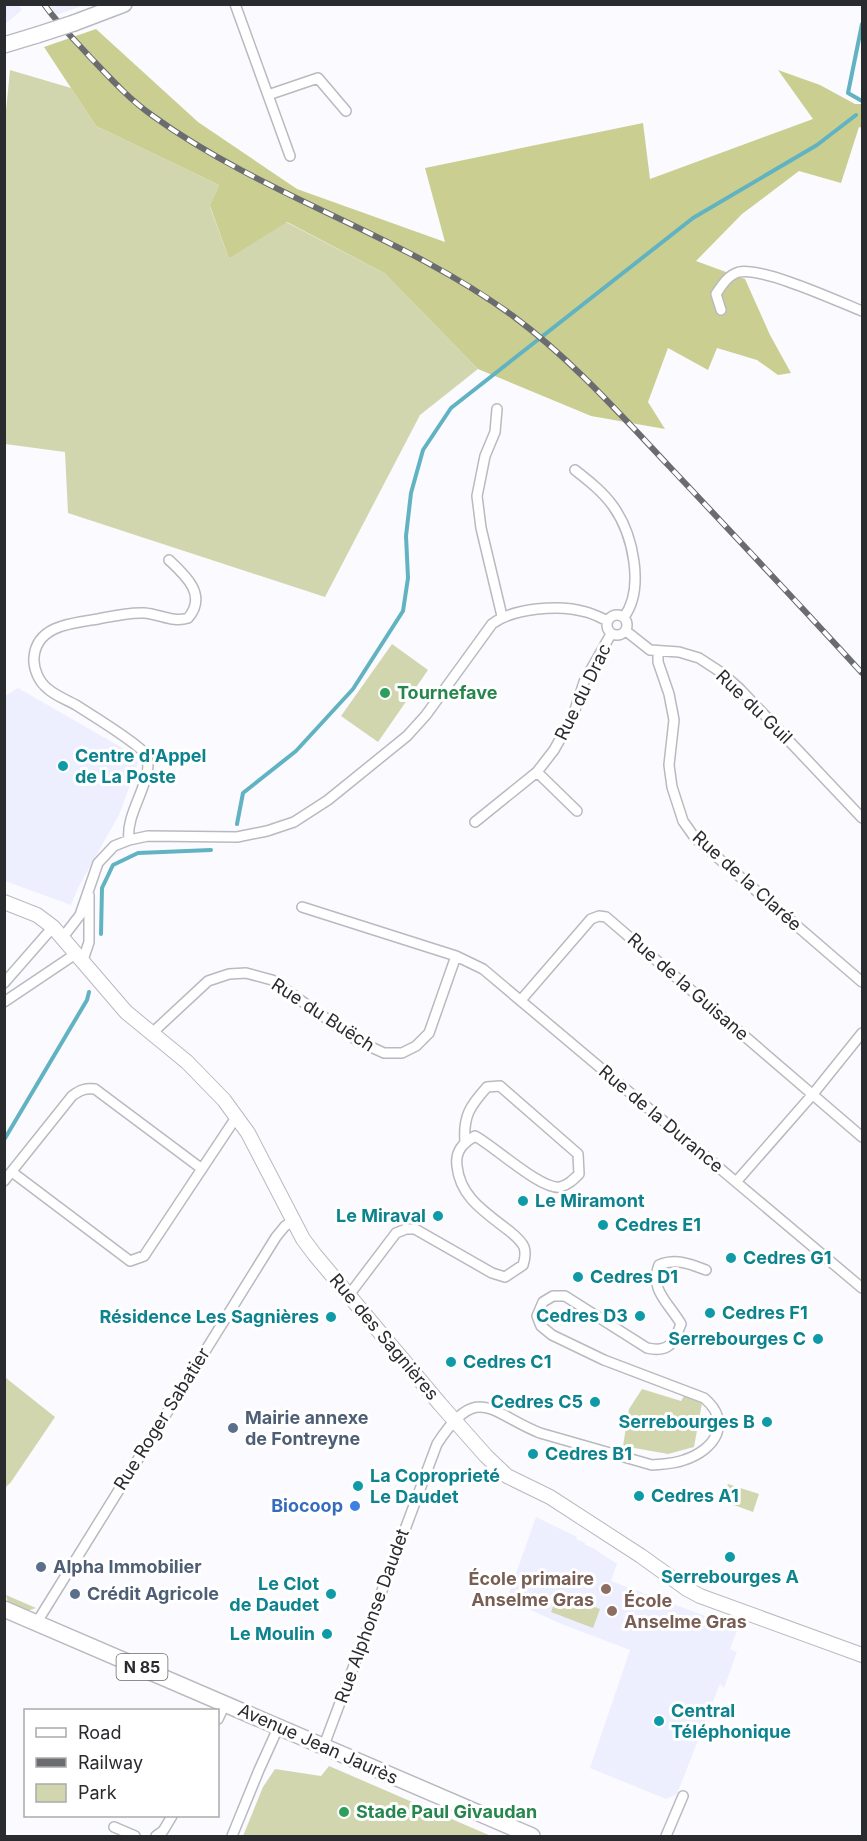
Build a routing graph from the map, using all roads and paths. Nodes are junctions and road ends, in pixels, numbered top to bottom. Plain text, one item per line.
1 (124, 4) edge
2 (235, 4) edge
3 (4, 45) edge
4 (268, 94) junction
5 (346, 111) dead end
6 (290, 156) dead end
7 (721, 310) dead end
8 (862, 311) edge
9 (497, 409) dead end
10 (575, 470) dead end
11 (168, 560) dead end
12 (502, 616) junction
13 (624, 617) junction
14 (608, 621) junction
15 (626, 631) junction
16 (611, 634) junction
17 (658, 651) junction
18 (537, 772) junction
19 (577, 811) dead end
20 (862, 818) edge
21 (475, 822) dead end
22 (129, 840) junction
23 (88, 888) junction
24 (6, 904) edge
25 (302, 907) dead end
26 (53, 927) junction
27 (63, 937) junction
28 (80, 956) junction
29 (456, 956) junction
30 (862, 982) edge
31 (4, 983) edge
32 (520, 1000) junction
33 (4, 1002) edge
34 (862, 1033) edge
35 (151, 1034) junction
36 (813, 1094) junction
37 (237, 1116) junction
38 (862, 1137) edge
39 (465, 1142) junction
40 (202, 1168) junction
41 (12, 1172) junction
42 (4, 1181) edge
43 (736, 1182) junction
44 (294, 1221) junction
45 (706, 1270) dead end
46 (862, 1288) edge
47 (349, 1295) junction
48 (455, 1421) junction
49 (4, 1609) edge
50 (37, 1623) junction
51 (862, 1655) edge
52 (225, 1704) junction
53 (219, 1717) edge
54 (278, 1728) junction
55 (323, 1748) junction
56 (683, 1796) dead end
57 (171, 1817) edge
58 (114, 1827) dead end
59 (135, 1836) edge
60 (156, 1836) edge
61 (232, 1836) edge
62 (532, 1836) edge
63 (666, 1836) edge

1 - 3 main road, bridge
2 - 4 street
4 - 5 street
4 - 6 street
7 - 8 street
9 - 12 street
10 - 13 street
11 - 22 street
12 - 14 street
12 - 22 street
13 - 14 street
13 - 15 street
14 - 16 street
15 - 16 street
15 - 17 street, Rue du Guil
16 - 18 street, Rue du Drac
17 - 20 street, Rue du Guil
17 - 30 street, Rue de la Clarée
18 - 19 street
18 - 21 street, Rue du Drac
22 - 23 street
23 - 27 street
23 - 28 street
24 - 26 main road, Rue des Sagnières
25 - 29 street, Rue de la Durance
26 - 27 main road, Rue des Sagnières
26 - 31 street
27 - 28 main road, Rue des Sagnières
28 - 33 street
28 - 35 main road, Rue des Sagnières
29 - 32 street, Rue de la Durance
29 - 35 street, Rue du Buëch
32 - 36 street, Rue de la Guisane
32 - 43 street, Rue de la Durance
34 - 36 street
35 - 37 main road, Rue des Sagnières
36 - 38 street, Rue de la Guisane
36 - 43 street
37 - 40 street
37 - 44 main road, Rue des Sagnières
39 - 39 street
39 - 47 street
40 - 41 street
40 - 41 street
41 - 42 street
43 - 46 street, Rue de la Durance
44 - 47 main road, Rue des Sagnières
44 - 50 street, Rue Roger Sabatier
45 - 48 street
47 - 48 main road, Rue des Sagnières
48 - 51 main road, Rue des Sagnières
48 - 55 street, Rue Alphonse Daudet
49 - 50 main road, Avenue Jean Jaurès / N 85
50 - 52 main road, Avenue Jean Jaurès / N 85
52 - 53 street
52 - 54 main road, Avenue Jean Jaurès / N 85
54 - 55 main road, Avenue Jean Jaurès / N 85
54 - 61 street
55 - 62 main road, Avenue Jean Jaurès / N 85
56 - 63 street
57 - 60 street
58 - 59 street

